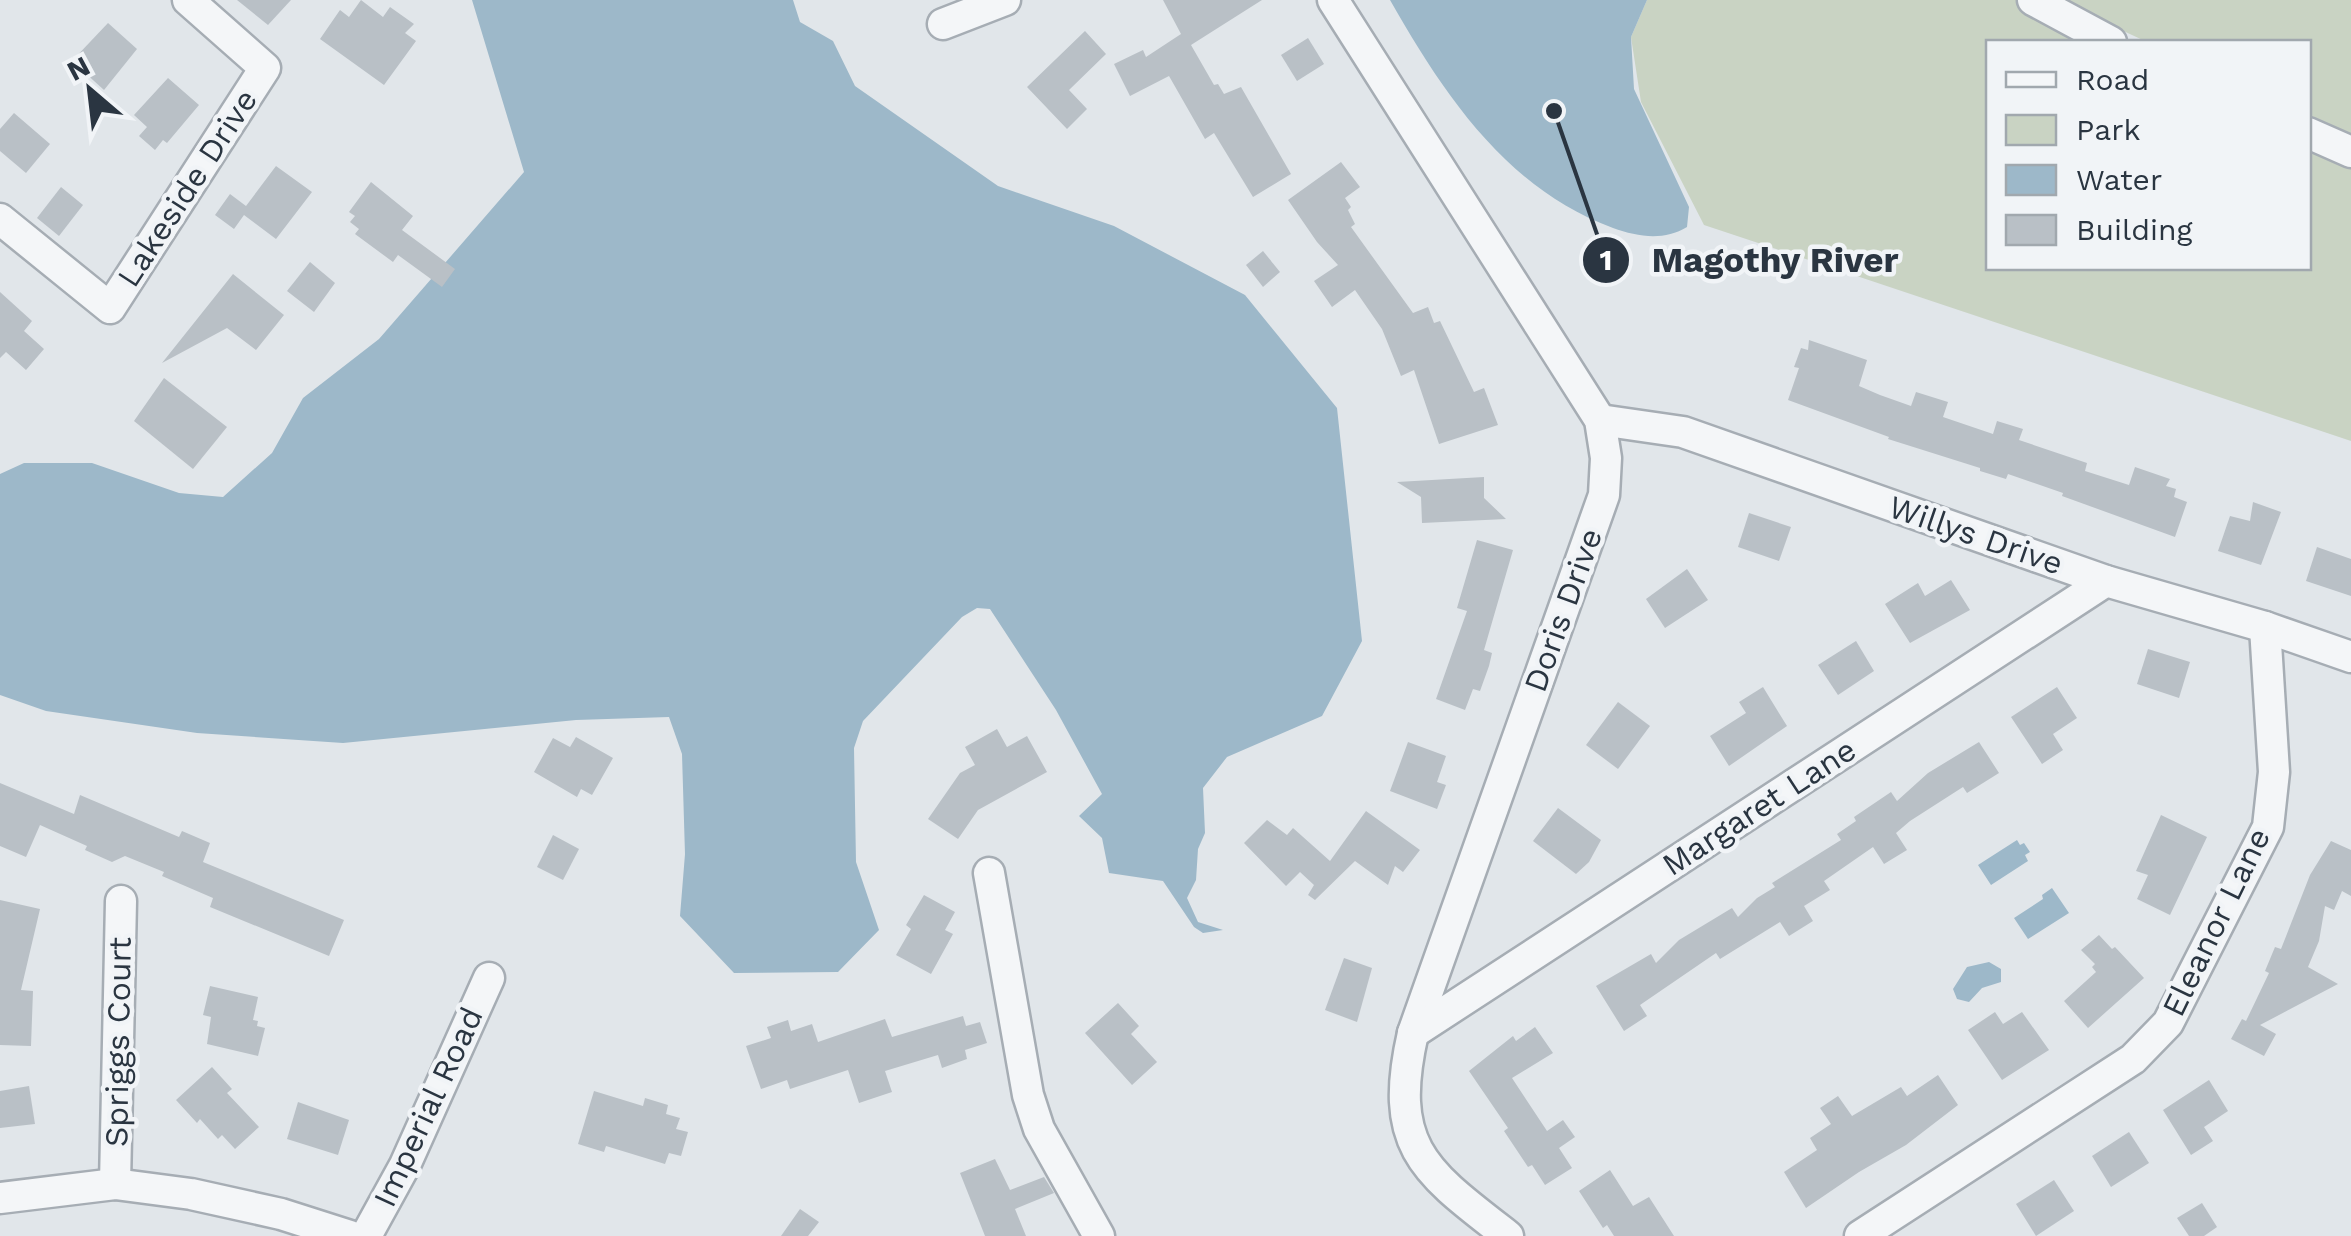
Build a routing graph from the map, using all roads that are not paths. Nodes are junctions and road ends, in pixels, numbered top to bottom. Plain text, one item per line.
1 (188, 0) edge
2 (1005, 0) edge
3 (1333, 0) edge
4 (2033, 0) edge
5 (943, 24) dead end
6 (2107, 40) edge
7 (2311, 133) edge
8 (2351, 152) edge
9 (0, 219) edge
10 (1600, 420) junction
11 (2106, 581) junction
12 (2264, 627) junction
13 (2351, 657) edge
14 (989, 873) dead end
15 (120, 900) dead end
16 (489, 978) dead end
17 (1412, 1033) junction
18 (115, 1184) junction
19 (0, 1198) edge
20 (350, 1236) edge
21 (366, 1236) edge
22 (1099, 1236) edge
23 (1508, 1236) edge
24 (1860, 1236) edge

1 - 9 street, Lakeside Drive
2 - 5 street
3 - 10 street, Doris Drive
4 - 6 street
7 - 8 street
10 - 11 street, Willys Drive
10 - 17 street, Doris Drive
11 - 12 street, Willys Drive
11 - 17 street, Margaret Lane
12 - 13 street, Willys Drive
12 - 24 street, Eleanor Lane
14 - 22 street
15 - 18 street, Spriggs Court
16 - 21 street, Imperial Road
17 - 23 street, Doris Drive
18 - 19 street
18 - 20 street

